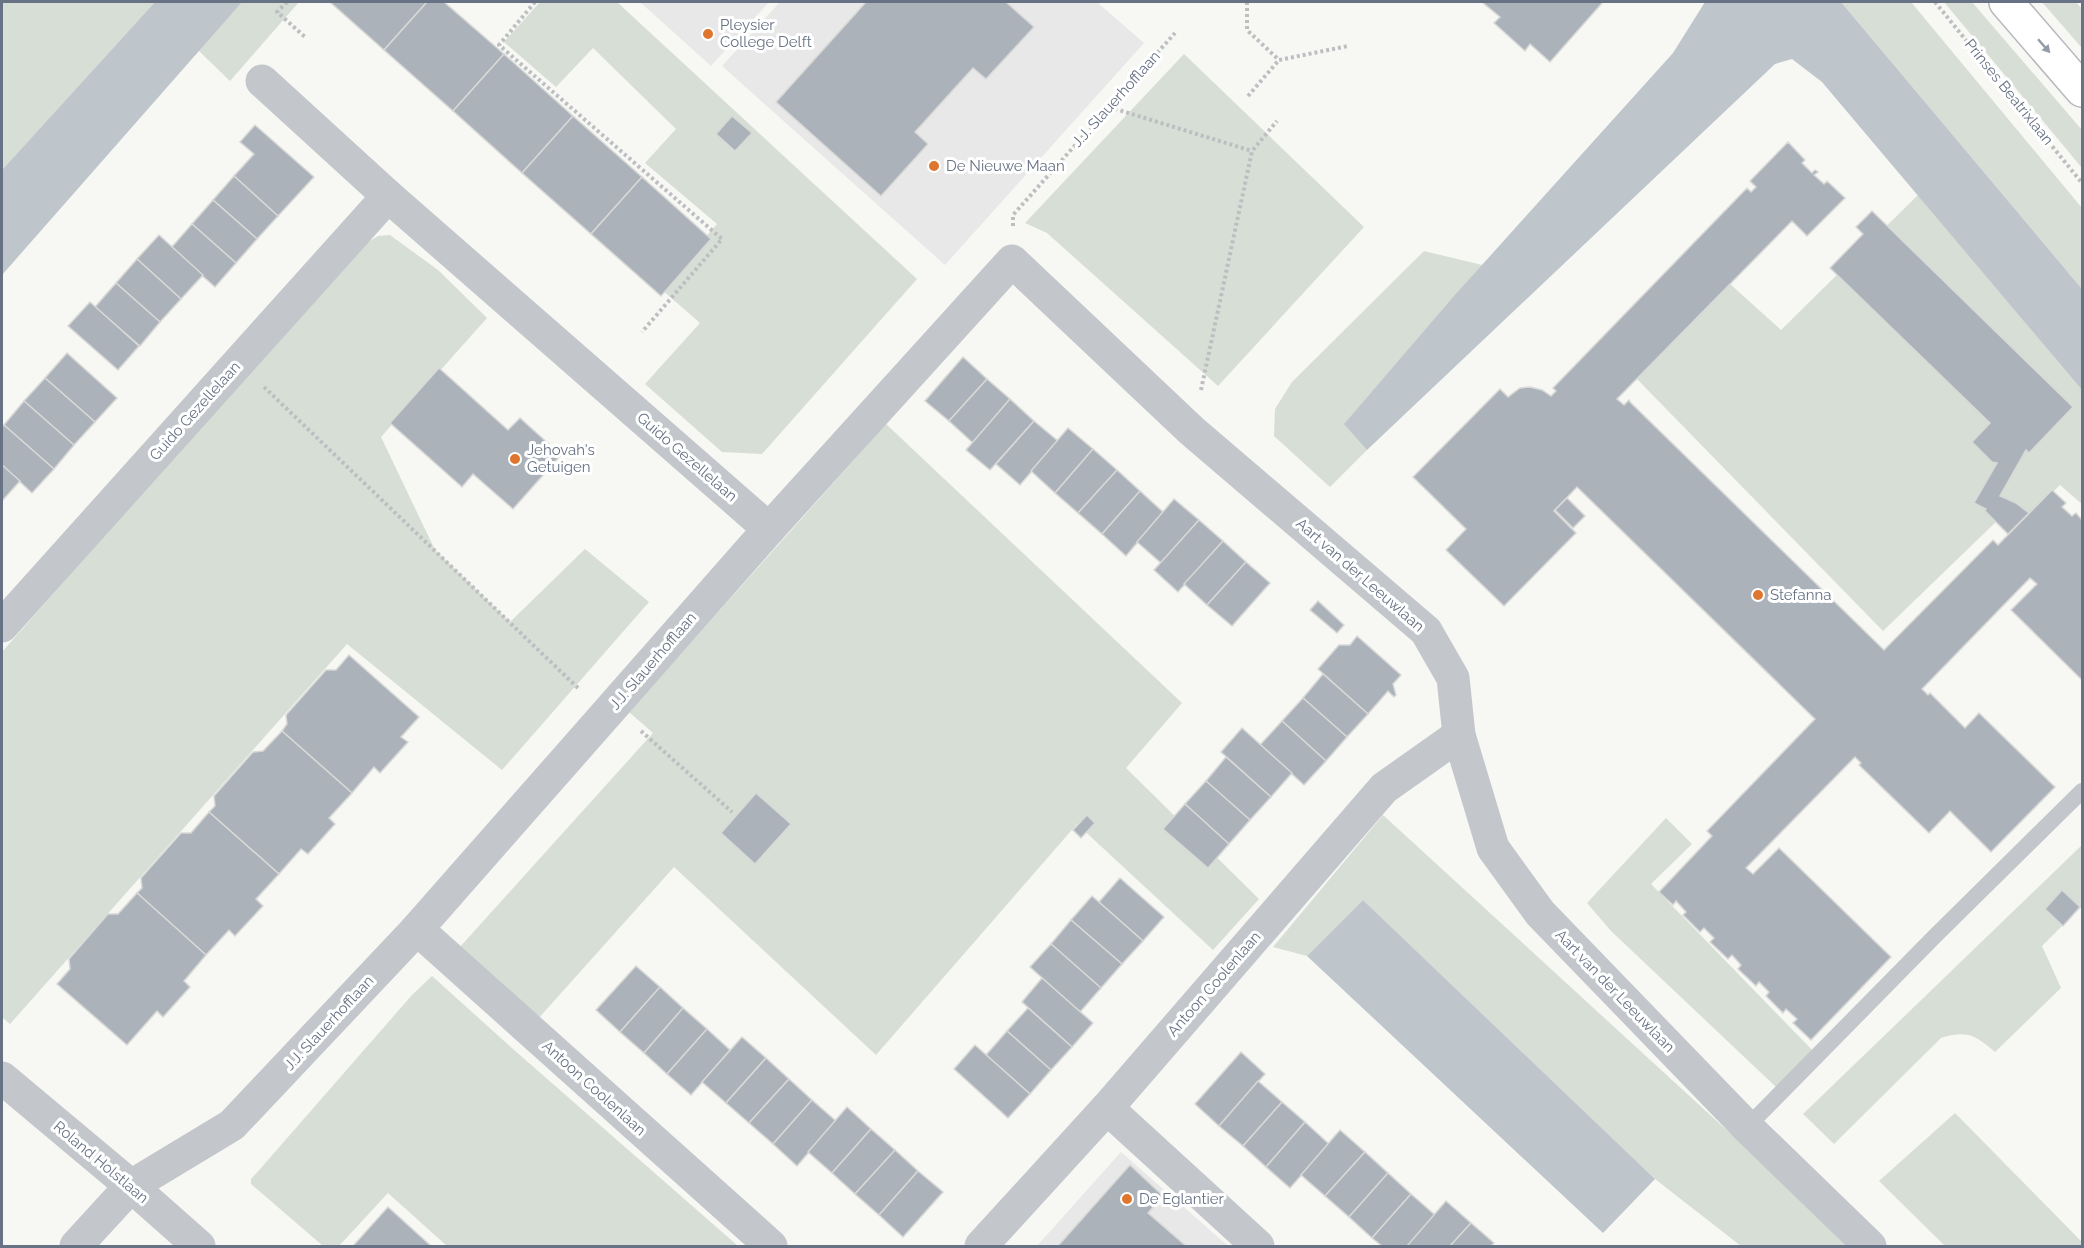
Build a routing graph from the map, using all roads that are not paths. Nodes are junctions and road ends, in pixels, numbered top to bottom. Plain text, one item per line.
1 (2006, 2) edge
2 (262, 81) dead end
3 (2082, 90) edge
4 (388, 196) junction
5 (1012, 261) joint
6 (769, 529) junction
7 (2, 626) edge
8 (1459, 735) junction
9 (2082, 791) edge
10 (417, 929) junction
11 (2, 1078) edge
12 (1107, 1108) junction
13 (1747, 1127) junction
14 (131, 1186) junction
15 (76, 1246) edge
16 (199, 1246) edge
17 (771, 1246) edge
18 (981, 1246) edge
19 (1258, 1246) edge
20 (1870, 1246) edge

1 -> 3 main road
2 - 4 street, Guido Gezellelaan
4 - 6 street, Guido Gezellelaan
4 - 7 street, Guido Gezellelaan
5 - 6 street, J.J. Slauerhofflaan
5 - 8 street, Aart van der Leeuwlaan
6 - 10 street, J.J. Slauerhofflaan
8 - 12 street, Antoon Coolenlaan
8 - 13 street, Aart van der Leeuwlaan
9 - 13 lane
10 - 14 street, J.J. Slauerhofflaan
10 - 17 street, Antoon Coolenlaan
11 - 14 street, Roland Holstlaan
12 - 18 street, Antoon Coolenlaan
12 - 19 street
13 - 20 street, Aart van der Leeuwlaan
14 - 15 street, J.J. Slauerhofflaan
14 - 16 street, Roland Holstlaan

